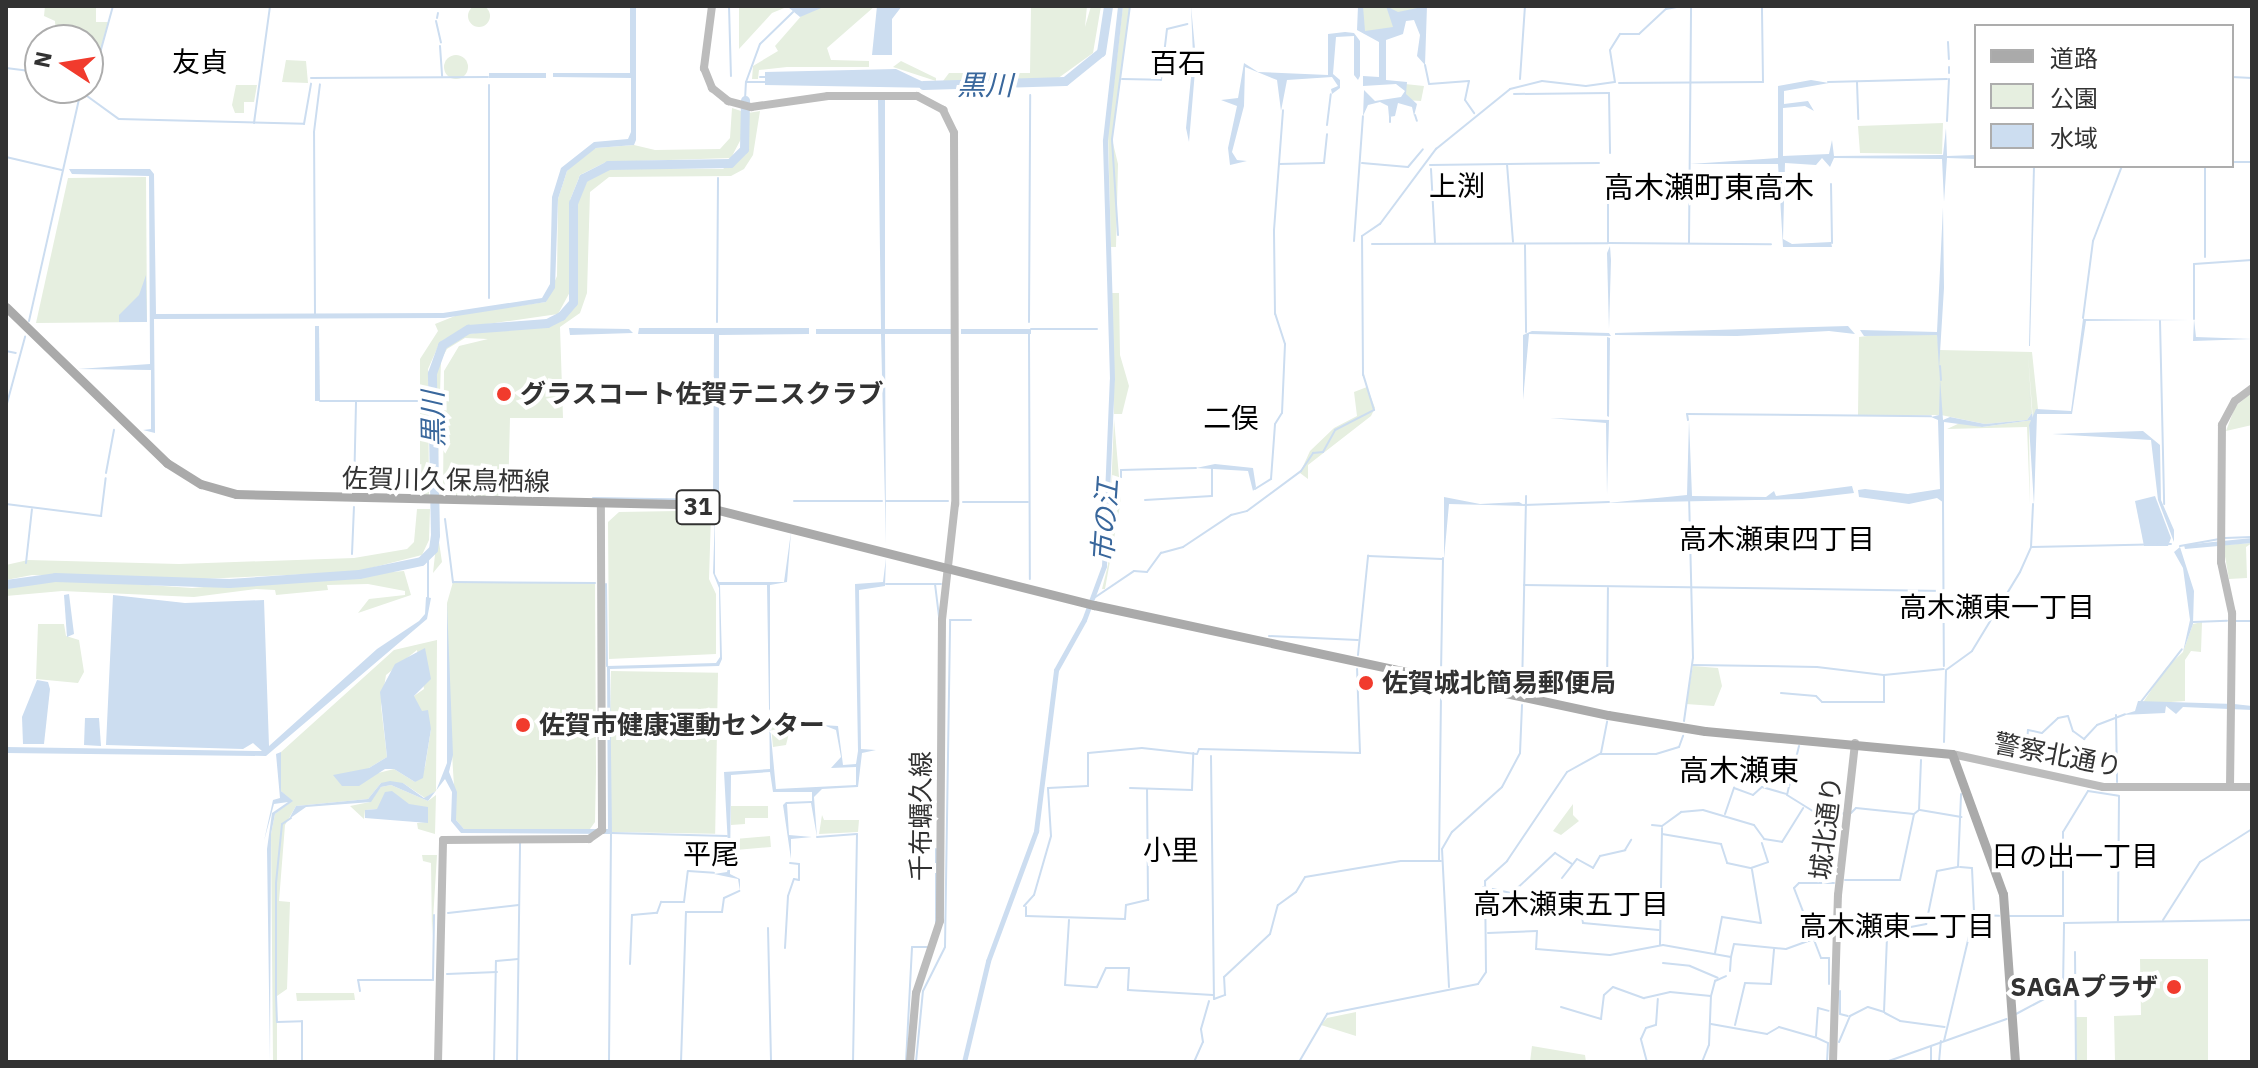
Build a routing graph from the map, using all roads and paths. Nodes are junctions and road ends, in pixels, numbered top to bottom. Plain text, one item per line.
1 (712, 6) edge
2 (6, 307) edge
3 (2252, 388) edge
4 (601, 505) junction
5 (949, 567) junction
6 (1855, 743) junction
7 (1952, 754) junction
8 (2230, 787) junction
9 (2252, 787) edge
10 (438, 1062) edge
11 (910, 1062) edge
12 (1833, 1062) edge
13 (2015, 1062) edge

1 - 5 street, 千布蠣久線
2 - 4 main road, 佐賀川久保鳥栖線 / 31
3 - 8 street
4 - 5 main road, 佐賀川久保鳥栖線 / 31
4 - 10 street
5 - 6 main road, 31
5 - 11 street, 千布蠣久線
6 - 7 main road, 31
6 - 12 street, 城北通り
7 - 8 street, 警察北通り
7 - 13 main road
8 - 9 street, 警察北通り

